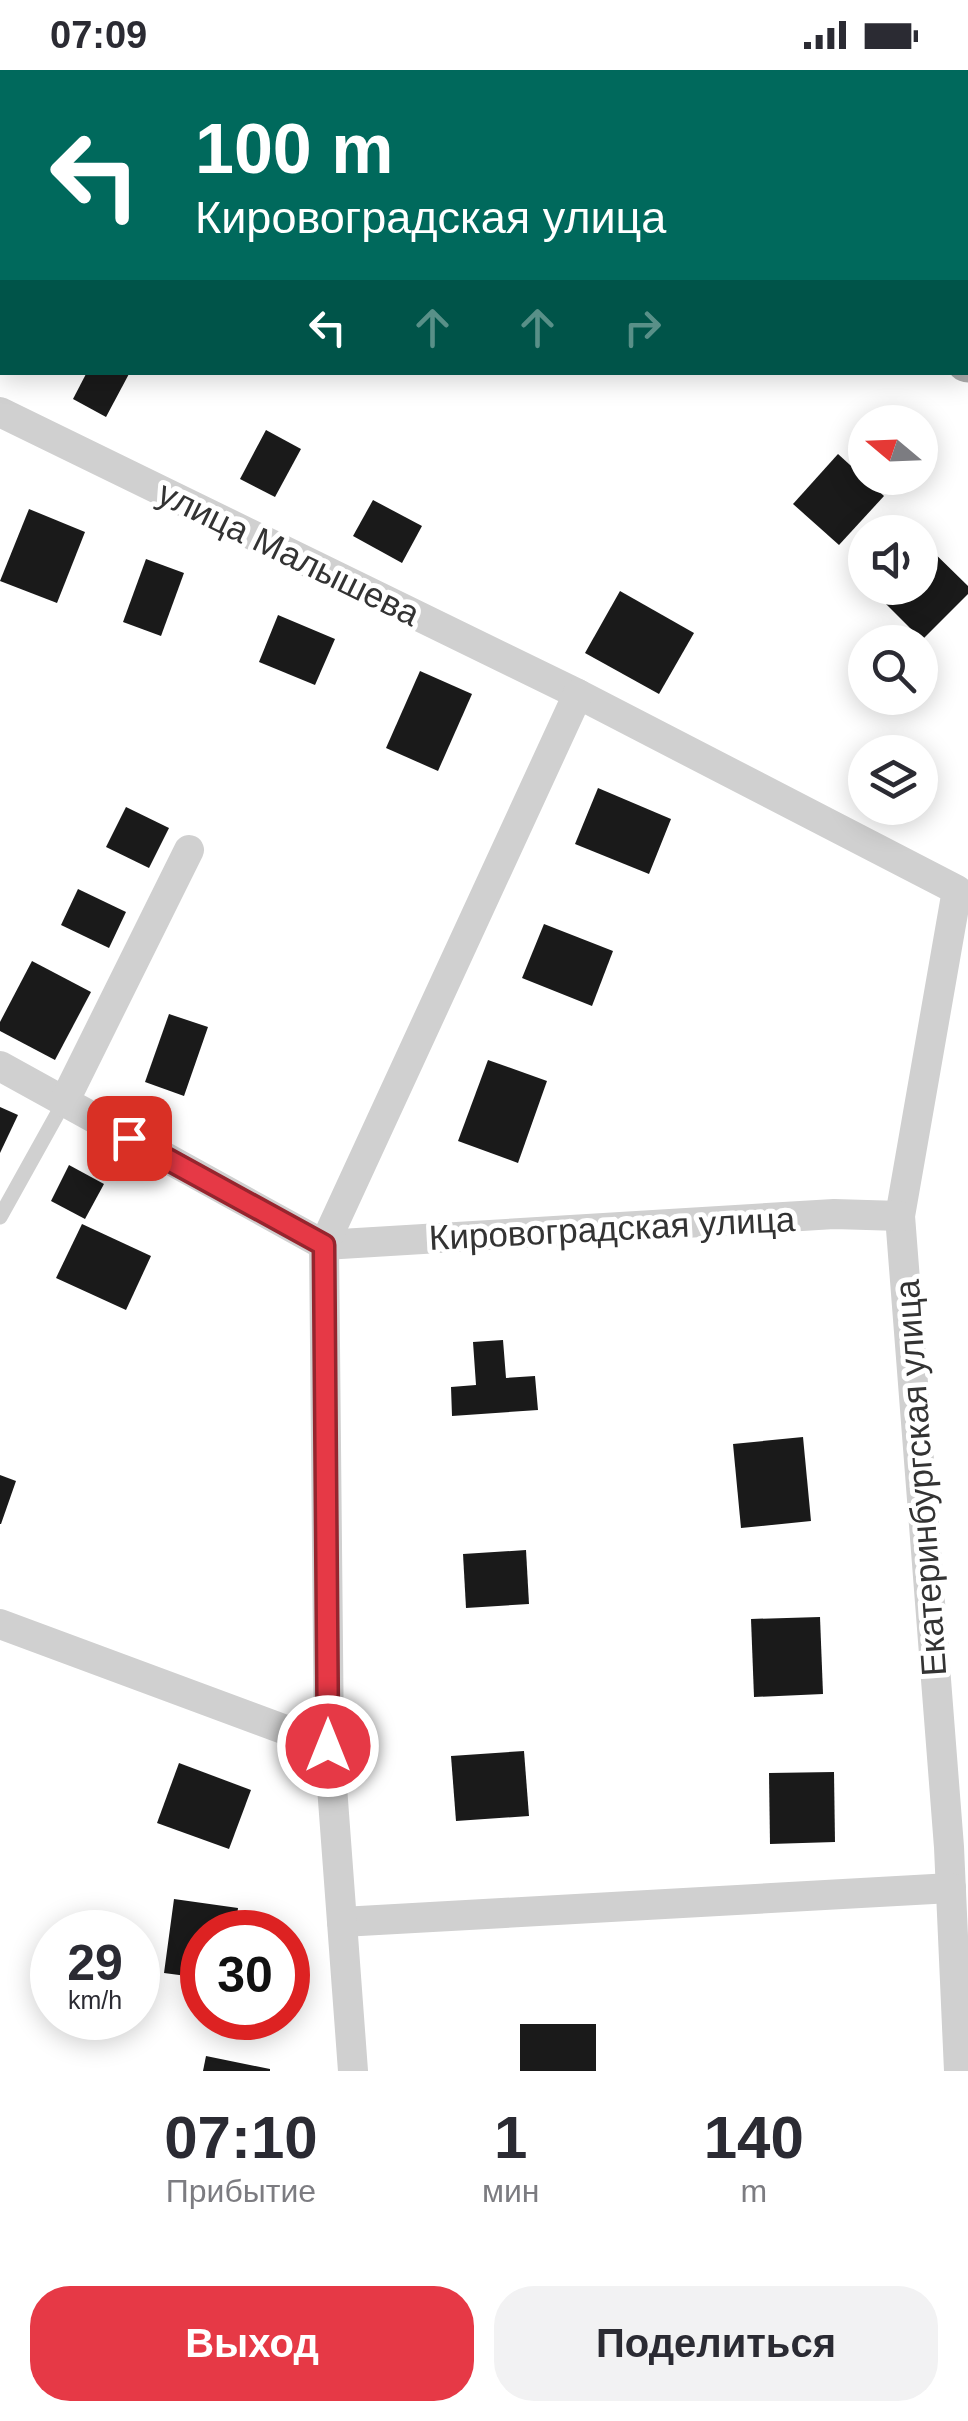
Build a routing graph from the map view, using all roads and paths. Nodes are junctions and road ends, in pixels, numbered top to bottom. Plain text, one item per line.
1 (0, 412) edge
2 (578, 694) junction
3 (189, 850) dead end
4 (957, 890) joint
5 (0, 1066) edge
6 (64, 1102) junction
7 (900, 1216) junction
8 (0, 1218) edge
9 (324, 1245) junction
10 (0, 1624) edge
11 (328, 1746) junction
12 (951, 1888) junction
13 (342, 1922) junction
14 (353, 2071) edge
15 (959, 2071) edge

1 - 2 street, улица Малышева
2 - 4 street, улица Малышева
2 - 9 street
3 - 6 street
4 - 7 street, Екатеринбургская улица
5 - 6 street
6 - 8 lane
6 - 9 street
7 - 9 street, Кировоградская улица
7 - 12 street, Екатеринбургская улица
9 - 11 street
10 - 11 street
11 - 13 street
12 - 13 street
12 - 15 street, Екатеринбургская улица
13 - 14 street

